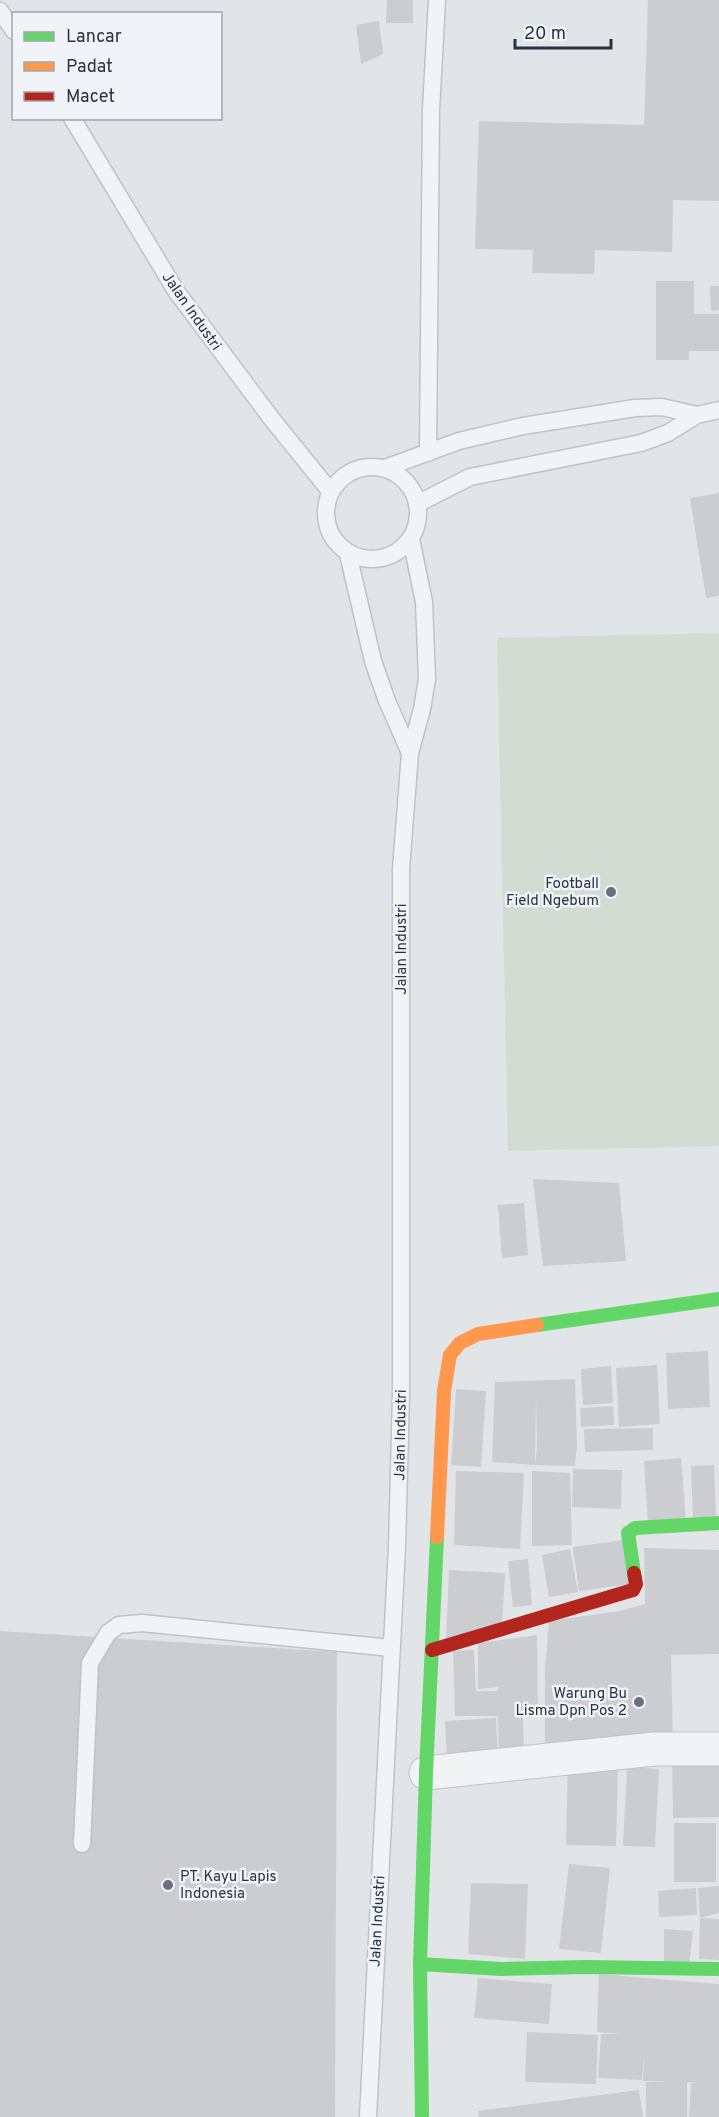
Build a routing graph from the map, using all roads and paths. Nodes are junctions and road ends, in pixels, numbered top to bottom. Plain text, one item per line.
1 (437, 0) edge
2 (0, 11) edge
3 (12, 28) edge
4 (73, 120) edge
5 (719, 410) edge
6 (698, 415) junction
7 (428, 453) junction
8 (385, 468) junction
9 (330, 491) junction
10 (417, 504) junction
11 (411, 539) junction
12 (348, 554) junction
13 (410, 753) junction
14 (719, 1299) edge
15 (719, 1523) edge
16 (391, 1648) junction
17 (432, 1650) junction
18 (719, 1749) edge
19 (426, 1773) junction
20 (82, 1844) dead end
21 (420, 1964) junction
22 (719, 1969) edge
23 (368, 2117) edge
24 (422, 2117) edge

1 - 7 lane
2 - 3 lane
4 - 9 lane, Jalan Industri
5 - 6 lane
6 - 7 lane
6 - 10 lane
7 - 8 lane
8 - 9 lane
8 - 10 lane
9 - 12 lane, Jalan Industri
10 - 11 lane, Jalan Industri
11 - 12 lane
11 - 13 lane, Jalan Industri
12 - 13 lane, Jalan Industri
13 - 16 lane, Jalan Industri
14 - 17 street
15 - 17 street
16 - 20 lane
16 - 23 lane, Jalan Industri
17 - 19 street
18 - 19 street
19 - 21 street
21 - 22 street
21 - 24 street

